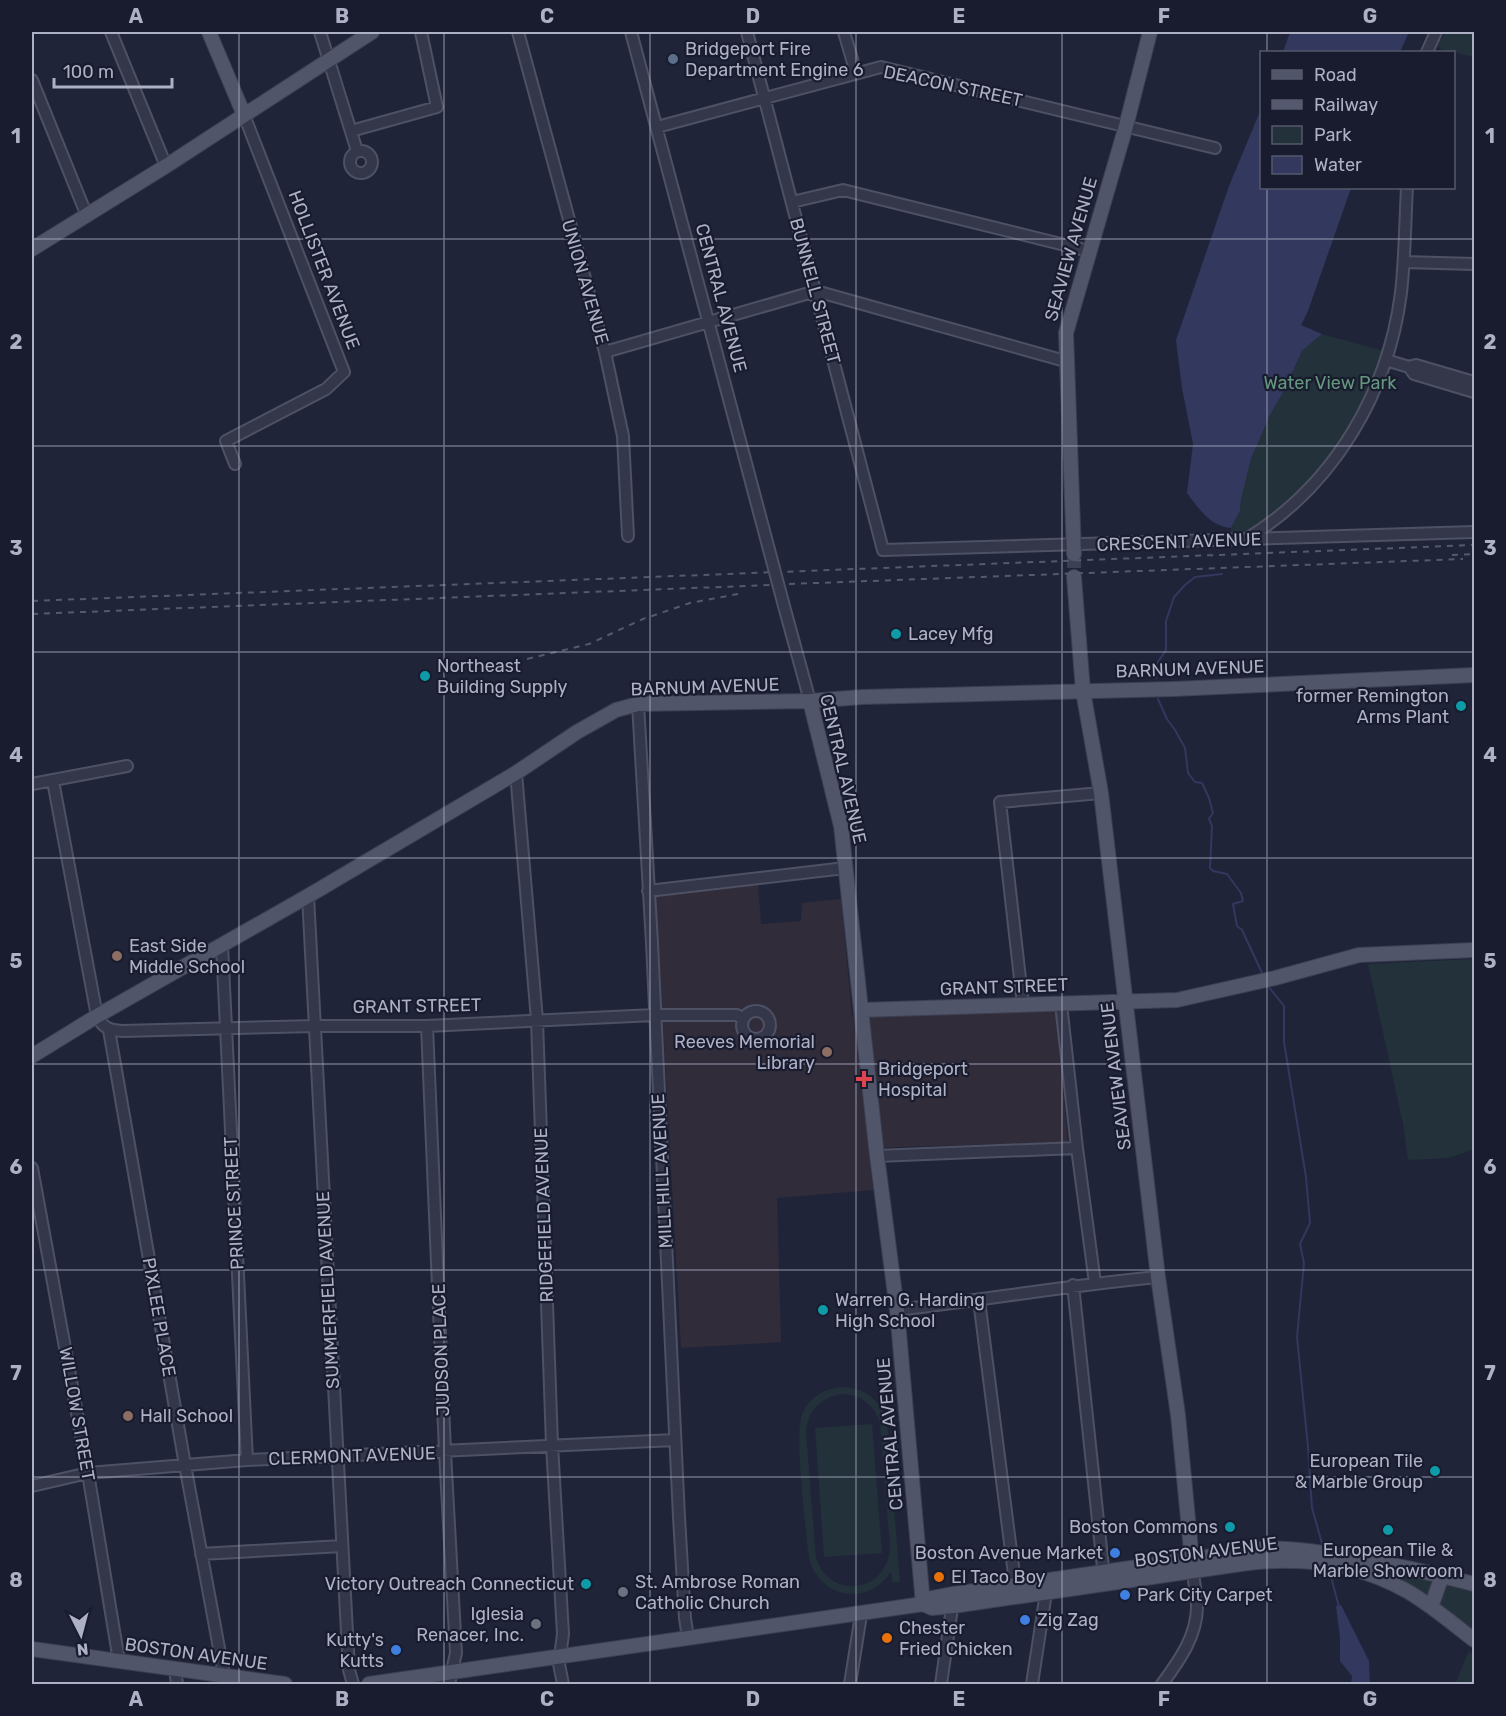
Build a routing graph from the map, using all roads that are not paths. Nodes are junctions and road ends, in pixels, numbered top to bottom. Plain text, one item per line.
1 (111, 32) edge
2 (209, 32) edge
3 (320, 32) edge
4 (372, 32) edge
5 (421, 32) edge
6 (518, 32) edge
7 (631, 32) edge
8 (747, 32) edge
9 (844, 32) edge
10 (1150, 32) edge
11 (1436, 32) edge
12 (1427, 51) edge
13 (329, 58) junction
14 (856, 73) junction
15 (32, 80) edge
16 (766, 98) junction
17 (244, 115) junction
18 (1126, 126) junction
19 (657, 127) junction
20 (351, 131) junction
21 (1215, 148) dead end
22 (357, 151) dead end
23 (166, 166) junction
24 (1407, 189) edge
25 (792, 202) junction
26 (87, 216) junction
27 (32, 249) edge
28 (1089, 251) junction
29 (1404, 262) junction
30 (1474, 264) edge
31 (816, 291) junction
32 (709, 321) junction
33 (605, 352) junction
34 (1386, 360) junction
35 (1065, 361) junction
36 (1409, 367) junction
37 (1474, 382) edge
38 (1474, 392) edge
39 (235, 464) dead end
40 (1474, 532) edge
41 (628, 536) dead end
42 (1246, 540) junction
43 (1074, 549) junction
44 (883, 550) joint
45 (1074, 577) tunnel mouth
46 (1474, 675) edge
47 (1083, 691) junction
48 (810, 701) junction
49 (638, 704) junction
50 (127, 766) dead end
51 (516, 773) junction
52 (53, 781) junction
53 (32, 784) edge
54 (1101, 793) junction
55 (846, 868) junction
56 (648, 891) junction
57 (308, 896) junction
58 (222, 945) junction
59 (1474, 950) edge
60 (1125, 1001) junction
61 (1061, 1004) junction
62 (1023, 1005) junction
63 (861, 1010) junction
64 (654, 1015) junction
65 (97, 1016) junction
66 (743, 1019) dead end
67 (537, 1020) junction
68 (315, 1026) junction
69 (428, 1026) junction
70 (225, 1028) junction
71 (109, 1030) junction
72 (32, 1056) edge
73 (1077, 1148) junction
74 (877, 1156) junction
75 (32, 1168) edge
76 (1158, 1277) junction
77 (1095, 1283) junction
78 (1073, 1285) junction
79 (979, 1300) junction
80 (897, 1310) junction
81 (675, 1440) junction
82 (552, 1446) junction
83 (445, 1452) junction
84 (337, 1457) junction
85 (247, 1460) junction
86 (184, 1465) junction
87 (88, 1473) junction
88 (32, 1486) edge
89 (342, 1546) junction
90 (201, 1554) junction
91 (1330, 1559) junction
92 (1192, 1565) junction
93 (1442, 1576) junction
94 (1104, 1578) junction
95 (1474, 1584) edge
96 (1047, 1586) junction
97 (1016, 1591) junction
98 (953, 1600) junction
99 (923, 1604) junction
100 (1431, 1607) junction
101 (861, 1615) junction
102 (688, 1638) junction
103 (1474, 1640) edge
104 (32, 1649) edge
105 (561, 1657) junction
106 (119, 1661) junction
107 (175, 1670) junction
108 (224, 1675) junction
109 (450, 1679) edge
110 (266, 1683) edge
111 (177, 1684) edge
112 (285, 1684) edge
113 (353, 1684) edge
114 (369, 1684) edge
115 (562, 1684) edge
116 (850, 1684) edge
117 (940, 1684) edge
118 (1032, 1684) edge
119 (1162, 1684) edge

1 - 23 street
2 - 17 main road, HOLLISTER AVENUE
3 - 13 street
4 - 13 main road
5 - 20 street
6 - 33 street, UNION AVENUE
7 - 19 street, CENTRAL AVENUE
8 - 16 street, BUNNELL STREET
9 - 14 street
10 - 18 main road, SEAVIEW AVENUE
11 - 12 street
13 - 17 main road
13 - 20 street
14 - 16 street, DEACON STREET
14 - 18 street, DEACON STREET
15 - 26 street
16 - 19 street, DEACON STREET
16 - 25 street, BUNNELL STREET
17 - 23 main road
17 - 39 street, HOLLISTER AVENUE
18 - 21 street, DEACON STREET
18 - 28 main road, SEAVIEW AVENUE
19 - 32 street, CENTRAL AVENUE
20 - 22 street
23 - 26 main road
24 - 29 street
25 - 28 street
25 - 31 street, BUNNELL STREET
26 - 27 main road
28 - 35 main road, SEAVIEW AVENUE
29 - 30 street
29 - 34 street
31 - 32 street
31 - 35 street
31 - 44 street, BUNNELL STREET
32 - 33 street
32 - 48 street, CENTRAL AVENUE, bridge
33 - 41 street, UNION AVENUE
34 - 36 street
34 - 42 street
35 - 43 main road, SEAVIEW AVENUE
36 - 37 street
36 - 38 street
40 - 42 street, CRESCENT AVENUE
42 - 43 street, CRESCENT AVENUE
43 - 44 street, CRESCENT AVENUE
45 - 47 main road, SEAVIEW AVENUE
46 - 47 main road, BARNUM AVENUE
47 - 48 main road, BARNUM AVENUE
47 - 54 main road, SEAVIEW AVENUE
48 - 49 main road, BARNUM AVENUE
48 - 55 main road, CENTRAL AVENUE
49 - 51 main road, BARNUM AVENUE
49 - 56 street, MILL HILL AVENUE
50 - 52 street
51 - 57 main road, BARNUM AVENUE
51 - 67 street, RIDGEFIELD AVENUE
52 - 53 street
52 - 65 street
54 - 60 main road, SEAVIEW AVENUE
54 - 62 street
55 - 56 street
55 - 63 main road, CENTRAL AVENUE
56 - 64 street, MILL HILL AVENUE
57 - 58 main road, BARNUM AVENUE
57 - 68 street, SUMMERFIELD AVENUE
58 - 65 main road, BARNUM AVENUE
58 - 70 street, PRINCE STREET
59 - 60 main road, GRANT STREET
60 - 61 main road, GRANT STREET
60 - 76 main road, SEAVIEW AVENUE
61 - 62 main road, GRANT STREET
61 - 73 street
62 - 63 main road, GRANT STREET
63 - 74 main road, CENTRAL AVENUE
64 - 66 street, GRANT STREET
64 - 67 street, GRANT STREET
64 - 81 street, MILL HILL AVENUE
65 - 71 street
65 - 72 main road, BARNUM AVENUE
67 - 69 street, GRANT STREET
67 - 82 street, RIDGEFIELD AVENUE
68 - 69 street, GRANT STREET
68 - 70 street, GRANT STREET
68 - 84 street, SUMMERFIELD AVENUE
69 - 83 street, JUDSON PLACE
70 - 71 street, GRANT STREET
70 - 85 street, PRINCE STREET
71 - 86 street, PIXLEE PLACE
73 - 74 street
73 - 77 street
74 - 80 main road, CENTRAL AVENUE
75 - 87 street, WILLOW STREET
76 - 77 street
76 - 92 main road, SEAVIEW AVENUE
77 - 78 street
78 - 79 street
78 - 94 street
79 - 80 street
79 - 97 street
80 - 99 main road, CENTRAL AVENUE
81 - 82 street, CLERMONT AVENUE
81 - 102 street, MILL HILL AVENUE
82 - 83 street, CLERMONT AVENUE
82 - 105 street, RIDGEFIELD AVENUE
83 - 84 street, CLERMONT AVENUE
83 - 109 street, JUDSON PLACE
84 - 85 street, CLERMONT AVENUE
84 - 89 street, SUMMERFIELD AVENUE
85 - 86 street, CLERMONT AVENUE
86 - 87 street, CLERMONT AVENUE
86 - 90 street, PIXLEE PLACE
87 - 88 street, CLERMONT AVENUE
87 - 106 street, WILLOW STREET
89 - 90 street
89 - 113 street, SUMMERFIELD AVENUE
90 - 108 street, PIXLEE PLACE
91 - 92 main road, BOSTON AVENUE
91 - 93 main road, BOSTON AVENUE
91 - 100 main road, BOSTON AVENUE
92 - 94 main road, BOSTON AVENUE
92 - 119 street
93 - 95 main road, BOSTON AVENUE
93 - 100 main road
94 - 96 main road, BOSTON AVENUE
96 - 97 main road, BOSTON AVENUE
96 - 118 street
97 - 98 main road, BOSTON AVENUE
98 - 99 main road, BOSTON AVENUE
98 - 117 street
99 - 101 main road, BOSTON AVENUE
100 - 103 main road, BOSTON AVENUE
101 - 102 main road, BOSTON AVENUE
101 - 116 street
102 - 105 main road, BOSTON AVENUE
104 - 106 main road, BOSTON AVENUE
105 - 109 main road, BOSTON AVENUE
105 - 115 street, RIDGEFIELD AVENUE
106 - 107 main road, BOSTON AVENUE
107 - 108 main road, BOSTON AVENUE
107 - 111 street
108 - 110 main road, BOSTON AVENUE
109 - 114 main road, BOSTON AVENUE
110 - 112 main road, BOSTON AVENUE

